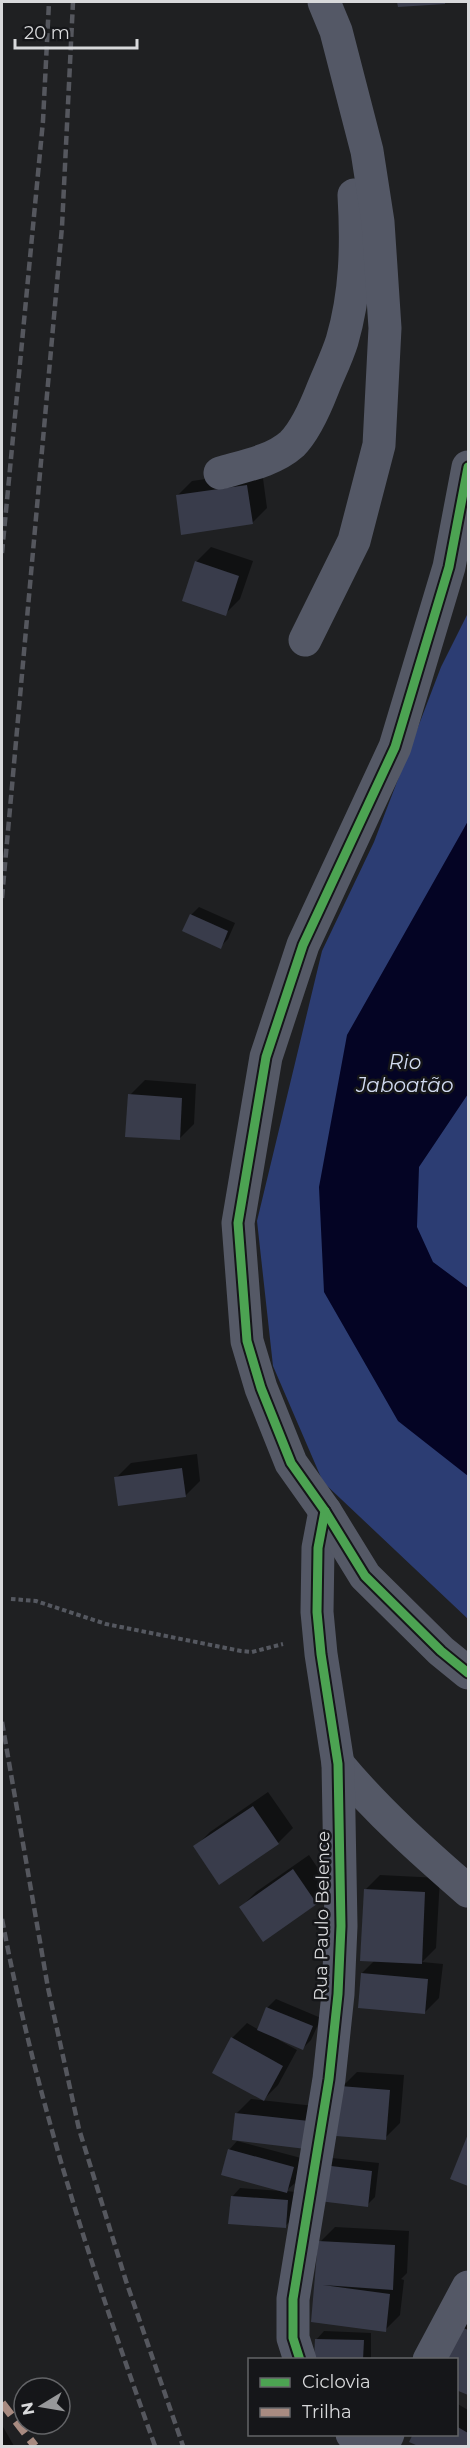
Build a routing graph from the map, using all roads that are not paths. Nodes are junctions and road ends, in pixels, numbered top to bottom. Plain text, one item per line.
1 (324, 2) edge
2 (353, 95) junction
3 (468, 467) edge
4 (220, 473) dead end
5 (305, 640) dead end
6 (325, 1511) junction
7 (468, 1673) edge
8 (338, 1764) junction
9 (468, 1891) edge
10 (468, 2287) edge
11 (299, 2358) edge
12 (430, 2358) edge

1 - 2 street
2 - 4 street
2 - 5 street
3 - 6 main road
6 - 7 main road
6 - 8 street, Rua Paulo Belence
8 - 9 street
8 - 11 street, Rua Paulo Belence
10 - 12 street

